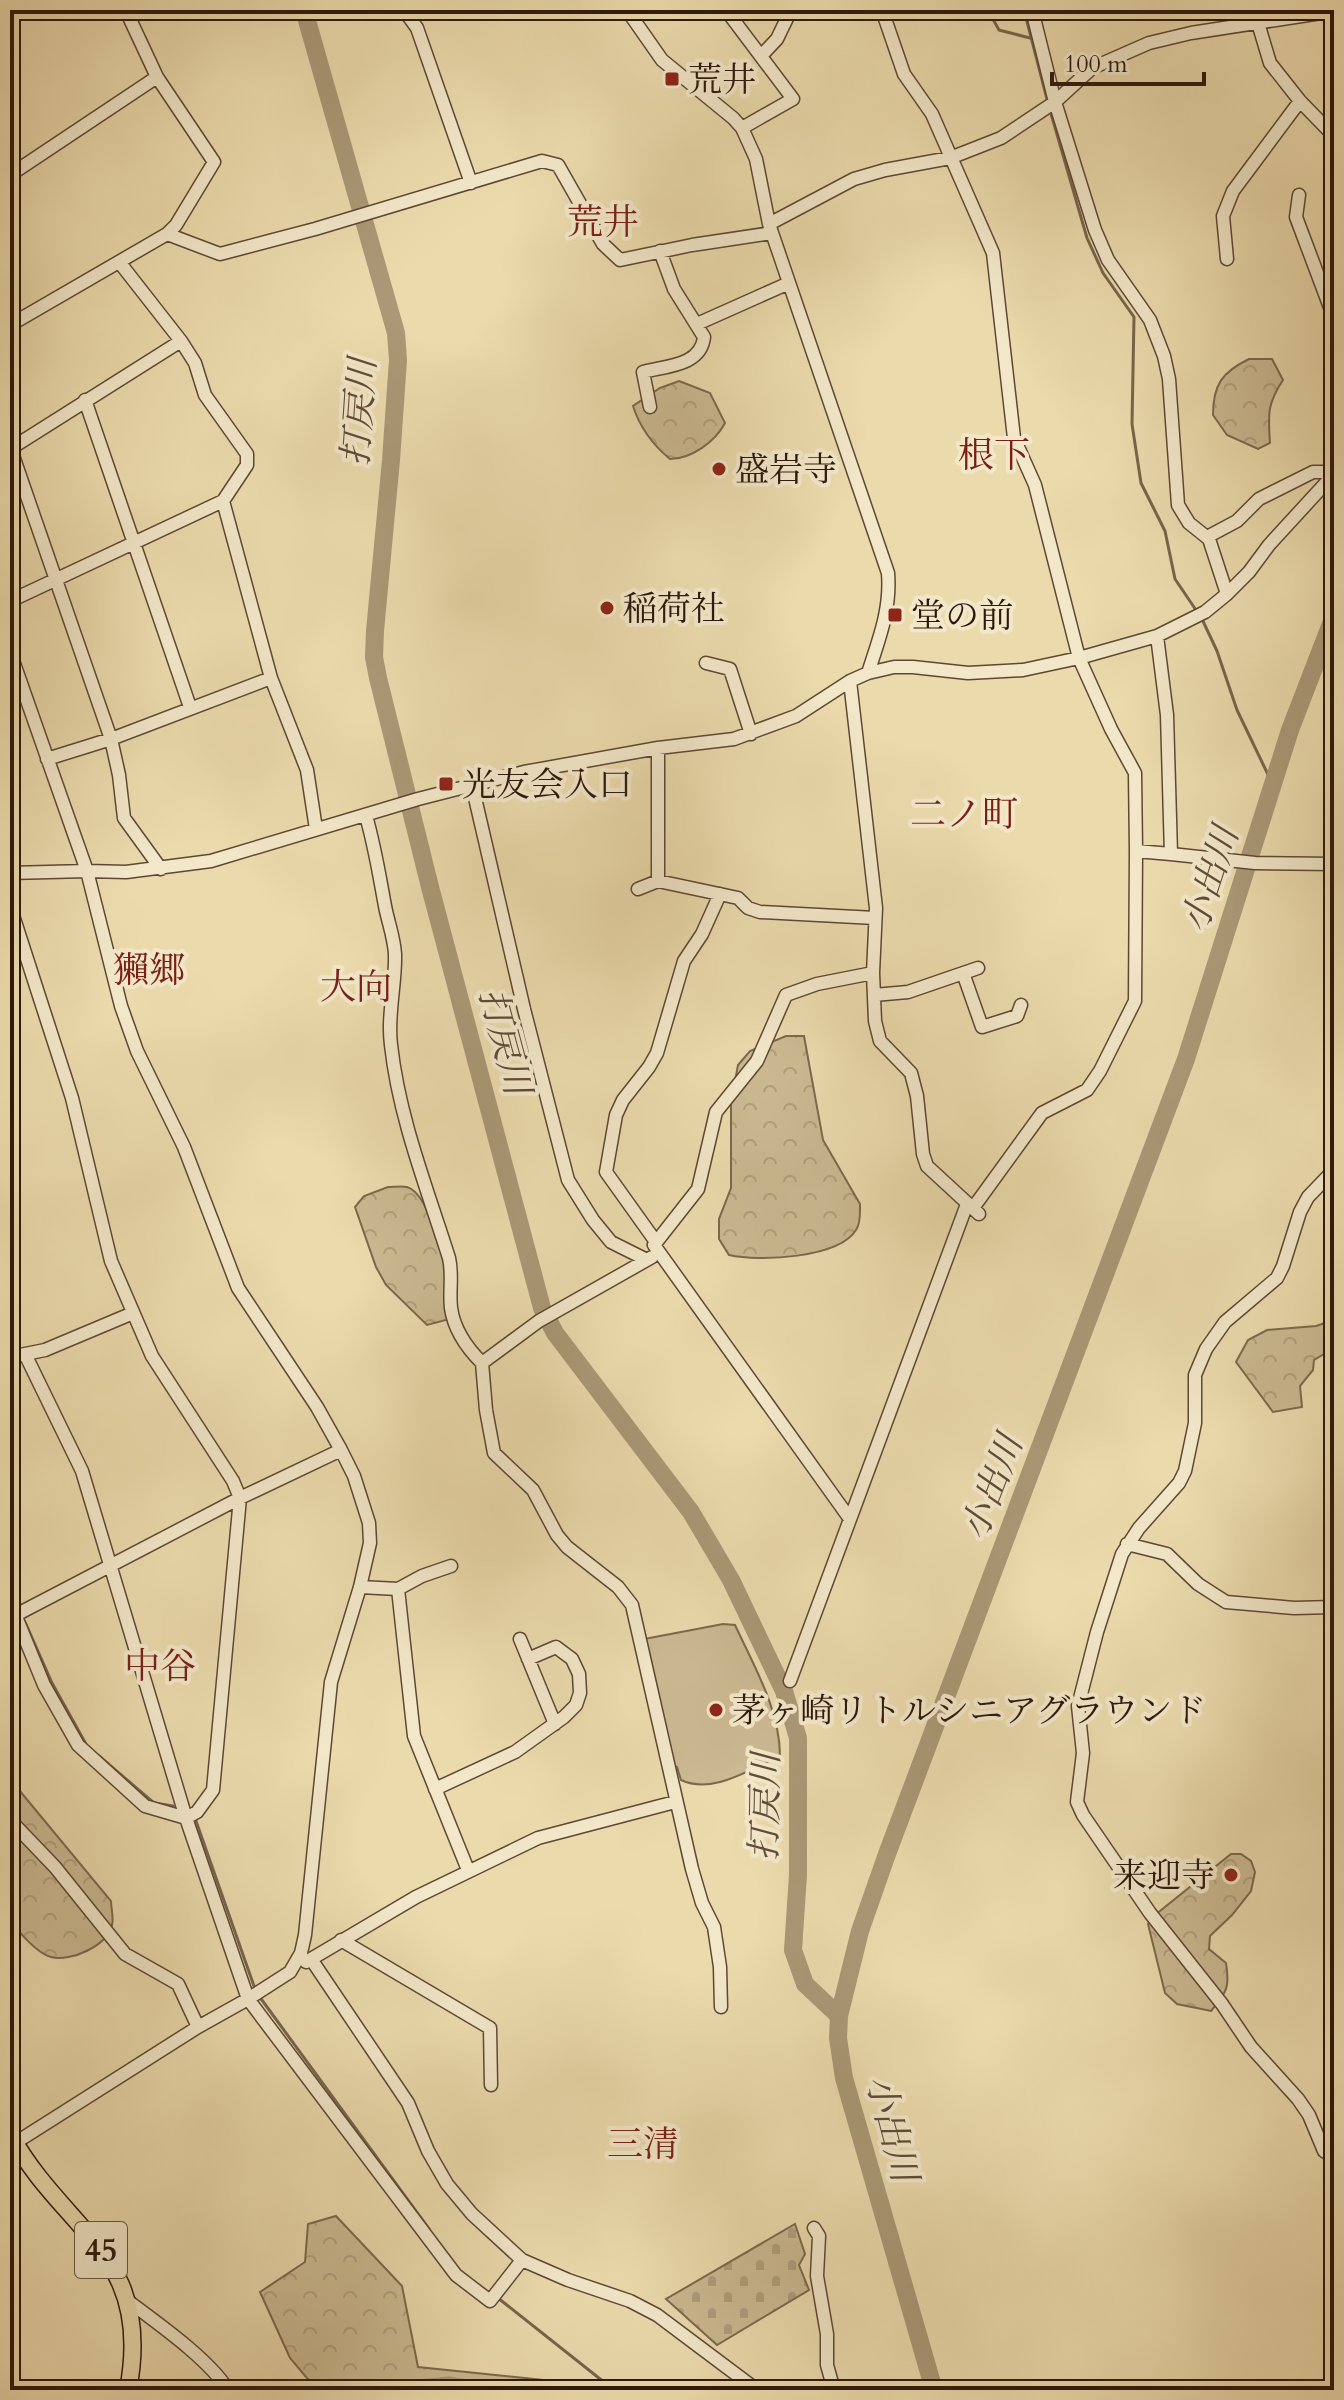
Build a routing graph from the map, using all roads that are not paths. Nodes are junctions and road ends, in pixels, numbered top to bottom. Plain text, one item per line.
1 (24, 10) edge
2 (123, 10) edge
3 (404, 10) edge
4 (627, 10) edge
5 (726, 10) edge
6 (791, 10) edge
7 (882, 10) edge
8 (1032, 10) edge
9 (1334, 11) edge
10 (10, 18) edge
11 (1258, 23) junction
12 (761, 56) junction
13 (157, 77) junction
14 (1300, 101) junction
15 (1055, 102) junction
16 (742, 128) junction
17 (1334, 136) edge
18 (950, 158) junction
19 (10, 175) edge
20 (471, 183) junction
21 (1299, 195) dead end
22 (770, 229) junction
23 (167, 234) junction
24 (660, 251) junction
25 (1227, 259) dead end
26 (120, 263) junction
27 (789, 283) junction
28 (1334, 318) edge
29 (697, 324) junction
30 (10, 325) edge
31 (181, 341) junction
32 (85, 400) junction
33 (650, 407) dead end
34 (10, 448) edge
35 (1334, 473) edge
36 (223, 501) junction
37 (1207, 537) junction
38 (134, 542) junction
39 (55, 579) junction
40 (1227, 594) junction
41 (10, 601) edge
42 (1157, 636) junction
43 (10, 652) edge
44 (1079, 658) junction
45 (706, 663) dead end
46 (868, 673) junction
47 (271, 678) junction
48 (850, 681) junction
49 (190, 707) junction
50 (751, 734) junction
51 (111, 739) junction
52 (658, 748) junction
53 (47, 759) junction
54 (472, 785) junction
55 (366, 816) junction
56 (316, 829) junction
57 (1136, 851) junction
58 (1171, 854) junction
59 (1334, 864) edge
60 (161, 869) junction
61 (87, 871) junction
62 (10, 873) edge
63 (658, 881) junction
64 (638, 889) dead end
65 (720, 894) junction
66 (10, 906) edge
67 (875, 918) junction
68 (978, 968) dead end
69 (873, 973) junction
70 (963, 973) junction
71 (874, 995) junction
72 (1021, 1005) dead end
73 (1331, 1178) edge
74 (973, 1208) junction
75 (653, 1252) junction
76 (133, 1313) junction
77 (25, 1354) junction
78 (10, 1357) edge
79 (482, 1363) junction
80 (341, 1450) junction
81 (240, 1498) junction
82 (850, 1519) junction
83 (1127, 1544) junction
84 (112, 1566) junction
85 (451, 1566) dead end
86 (360, 1587) junction
87 (398, 1589) junction
88 (10, 1602) edge
89 (1334, 1607) edge
90 (13, 1617) edge
91 (520, 1639) dead end
92 (528, 1659) junction
93 (790, 1681) dead end
94 (555, 1724) junction
95 (435, 1789) junction
96 (675, 1802) junction
97 (186, 1818) junction
98 (10, 1820) edge
99 (468, 1870) junction
100 (341, 1940) junction
101 (311, 1959) junction
102 (290, 1972) junction
103 (254, 1995) junction
104 (721, 2007) dead end
105 (198, 2027) junction
106 (491, 2085) dead end
107 (12, 2139) edge
108 (1334, 2157) edge
109 (814, 2228) dead end
110 (522, 2260) junction
111 (128, 2301) junction
112 (128, 2390) edge
113 (228, 2390) edge
114 (757, 2390) edge
115 (834, 2390) edge

1 - 10 street
2 - 13 street
3 - 20 street
4 - 16 street
5 - 12 street
6 - 12 street
7 - 18 street
8 - 15 street
9 - 11 street
11 - 14 street
11 - 15 street
12 - 16 street
13 - 19 street
13 - 23 street
14 - 17 street
14 - 25 street
15 - 18 street
15 - 37 street
16 - 22 street
18 - 22 street
18 - 44 street
20 - 23 street
20 - 24 street
21 - 28 street
22 - 24 street
22 - 27 street
23 - 26 street
24 - 29 street
26 - 30 street
26 - 31 street
27 - 29 street
27 - 46 street
29 - 33 street
31 - 32 street
31 - 36 street
32 - 34 street
32 - 38 street
34 - 39 street
35 - 37 street
35 - 40 street
36 - 38 street
36 - 47 street
37 - 40 street
38 - 39 street
38 - 49 street
39 - 41 street
39 - 51 street
40 - 42 street
42 - 44 street
42 - 58 street
43 - 53 street
44 - 46 street
44 - 57 street
45 - 50 street
46 - 48 street
47 - 49 street
47 - 56 street
48 - 50 street
48 - 67 street
49 - 51 street
50 - 52 street
51 - 53 street
51 - 60 street
52 - 54 street
52 - 63 street
53 - 61 street
54 - 55 street
54 - 75 street
55 - 56 street
55 - 79 street
56 - 60 street
57 - 58 street
57 - 74 street
58 - 59 street
60 - 61 street
61 - 62 street
61 - 80 street
63 - 64 street
63 - 65 street
65 - 67 street
65 - 75 street
66 - 76 street
67 - 69 street
68 - 70 street
69 - 71 street
69 - 75 street
70 - 71 street
70 - 72 street
71 - 74 street
73 - 83 street
74 - 82 street
75 - 79 street
75 - 82 street
76 - 77 street
76 - 81 street
77 - 78 street
77 - 84 street
79 - 96 street
80 - 81 street
80 - 86 street
81 - 84 street
81 - 97 street
82 - 93 street
83 - 89 street
83 - 108 street
84 - 90 street
84 - 97 street
85 - 87 street
86 - 87 street
86 - 102 street
87 - 95 street
88 - 90 street
90 - 97 street
91 - 92 street
92 - 94 street
92 - 94 street
94 - 95 street
95 - 99 street
96 - 99 street
96 - 104 street
97 - 103 street
98 - 105 street
99 - 100 street
100 - 101 street
100 - 106 street
101 - 102 street
101 - 110 street
102 - 103 street
103 - 105 street
103 - 110 street
105 - 107 street
107 - 111 main road, 45
109 - 115 street
110 - 114 street
111 - 112 main road, 45
111 - 113 street

